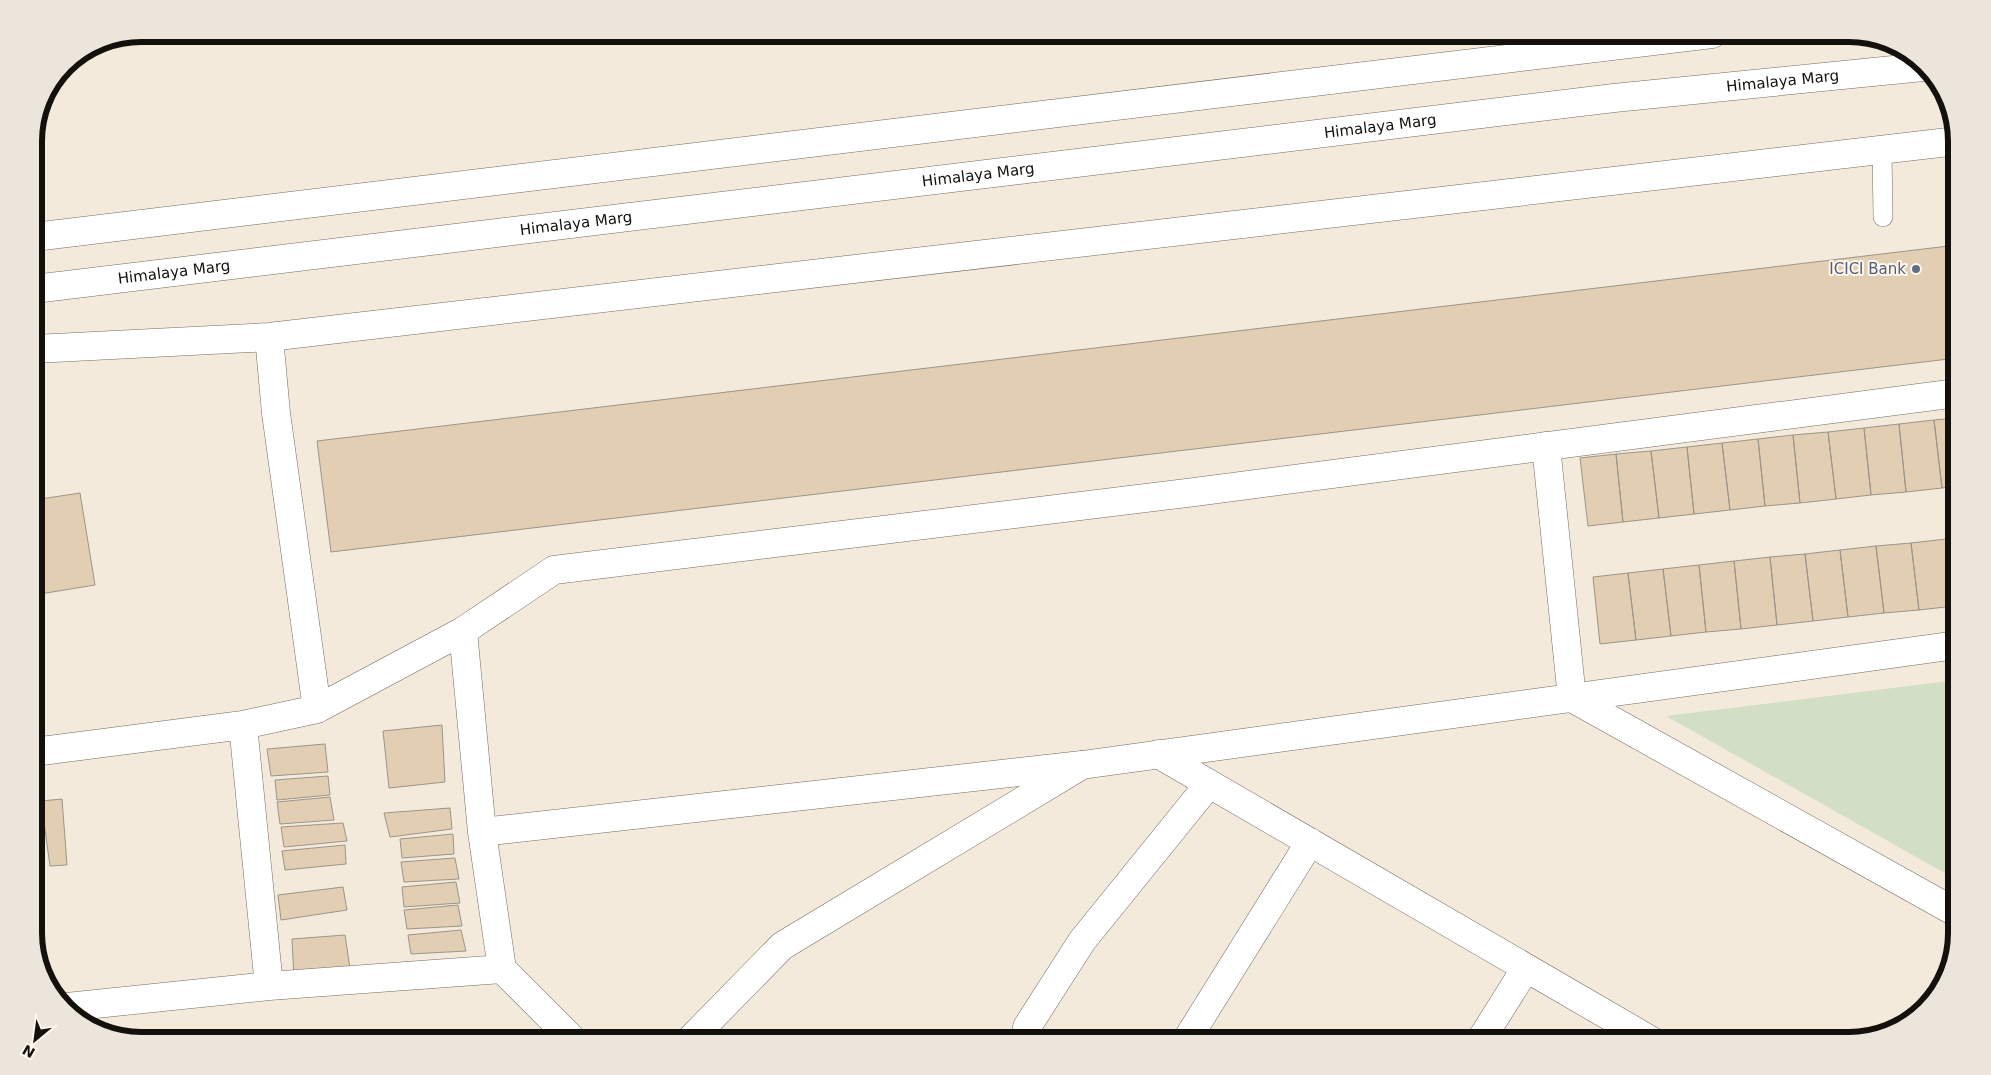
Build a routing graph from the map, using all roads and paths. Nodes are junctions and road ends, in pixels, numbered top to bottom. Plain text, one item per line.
1 (1646, 42) edge
2 (1916, 68) edge
3 (1948, 141) edge
4 (1882, 149) junction
5 (1883, 217) dead end
6 (43, 236) edge
7 (43, 288) edge
8 (269, 337) junction
9 (43, 349) edge
10 (1948, 394) edge
11 (1546, 446) junction
12 (463, 631) junction
13 (1948, 647) edge
14 (1572, 698) junction
15 (317, 709) junction
16 (243, 725) junction
17 (43, 751) edge
18 (1158, 754) junction
19 (1082, 765) junction
20 (1209, 784) junction
21 (482, 832) junction
22 (1310, 842) junction
23 (1948, 908) edge
24 (1526, 968) junction
25 (502, 969) junction
26 (269, 986) junction
27 (74, 1006) edge
28 (1027, 1027) dead end
29 (565, 1032) edge
30 (698, 1032) edge
31 (1192, 1032) edge
32 (1486, 1032) edge
33 (1636, 1032) edge

1 - 6 street
2 - 7 street, Himalaya Marg
3 - 4 street
4 - 5 lane
4 - 8 street
8 - 9 street
8 - 15 street
10 - 11 street
11 - 12 street
11 - 14 street
12 - 15 street
12 - 21 street
13 - 14 street
14 - 18 street
14 - 23 street
15 - 16 street
16 - 17 street
16 - 26 street
18 - 19 street
18 - 20 street
19 - 21 street
19 - 30 street
20 - 22 street
20 - 28 street
21 - 25 street
22 - 24 street
22 - 31 street
24 - 32 street
24 - 33 street
25 - 26 street
25 - 29 street
26 - 27 street

